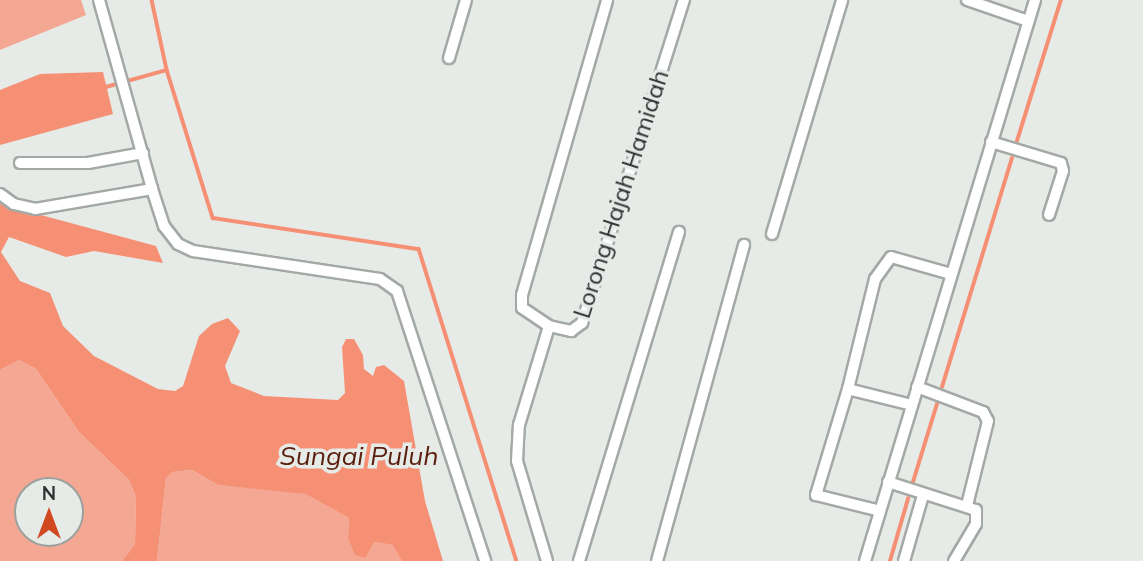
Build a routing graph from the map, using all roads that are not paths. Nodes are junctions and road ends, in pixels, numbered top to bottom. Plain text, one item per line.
1 (99, 0) edge
2 (466, 0) edge
3 (607, 0) edge
4 (684, 0) edge
5 (842, 0) edge
6 (967, 0) edge
7 (1035, 0) edge
8 (1028, 21) junction
9 (449, 58) dead end
10 (991, 142) junction
11 (143, 153) junction
12 (20, 163) dead end
13 (152, 189) junction
14 (0, 194) edge
15 (1049, 215) dead end
16 (679, 232) dead end
17 (772, 234) dead end
18 (744, 245) dead end
19 (951, 274) junction
20 (549, 326) junction
21 (917, 387) junction
22 (848, 389) junction
23 (912, 405) junction
24 (888, 482) junction
25 (923, 495) junction
26 (967, 505) junction
27 (880, 511) junction
28 (485, 561) edge
29 (547, 561) edge
30 (579, 561) edge
31 (657, 561) edge
32 (865, 561) edge
33 (904, 561) edge
34 (954, 561) edge

1 - 11 street
2 - 9 street
3 - 20 street
4 - 20 street, Lorong Hajah Hamidah
5 - 17 street
6 - 8 street
7 - 8 street
8 - 10 street
10 - 15 street
10 - 19 street
11 - 12 street
11 - 13 street
13 - 14 street
13 - 28 street
16 - 30 street
18 - 31 street
19 - 21 street
19 - 22 street
20 - 29 street, Lorong Hajah Hamidah
21 - 23 street
21 - 26 street
22 - 23 street
22 - 27 street
23 - 24 street
24 - 25 street
24 - 27 street
25 - 26 street
25 - 33 street
26 - 34 street
27 - 32 street

